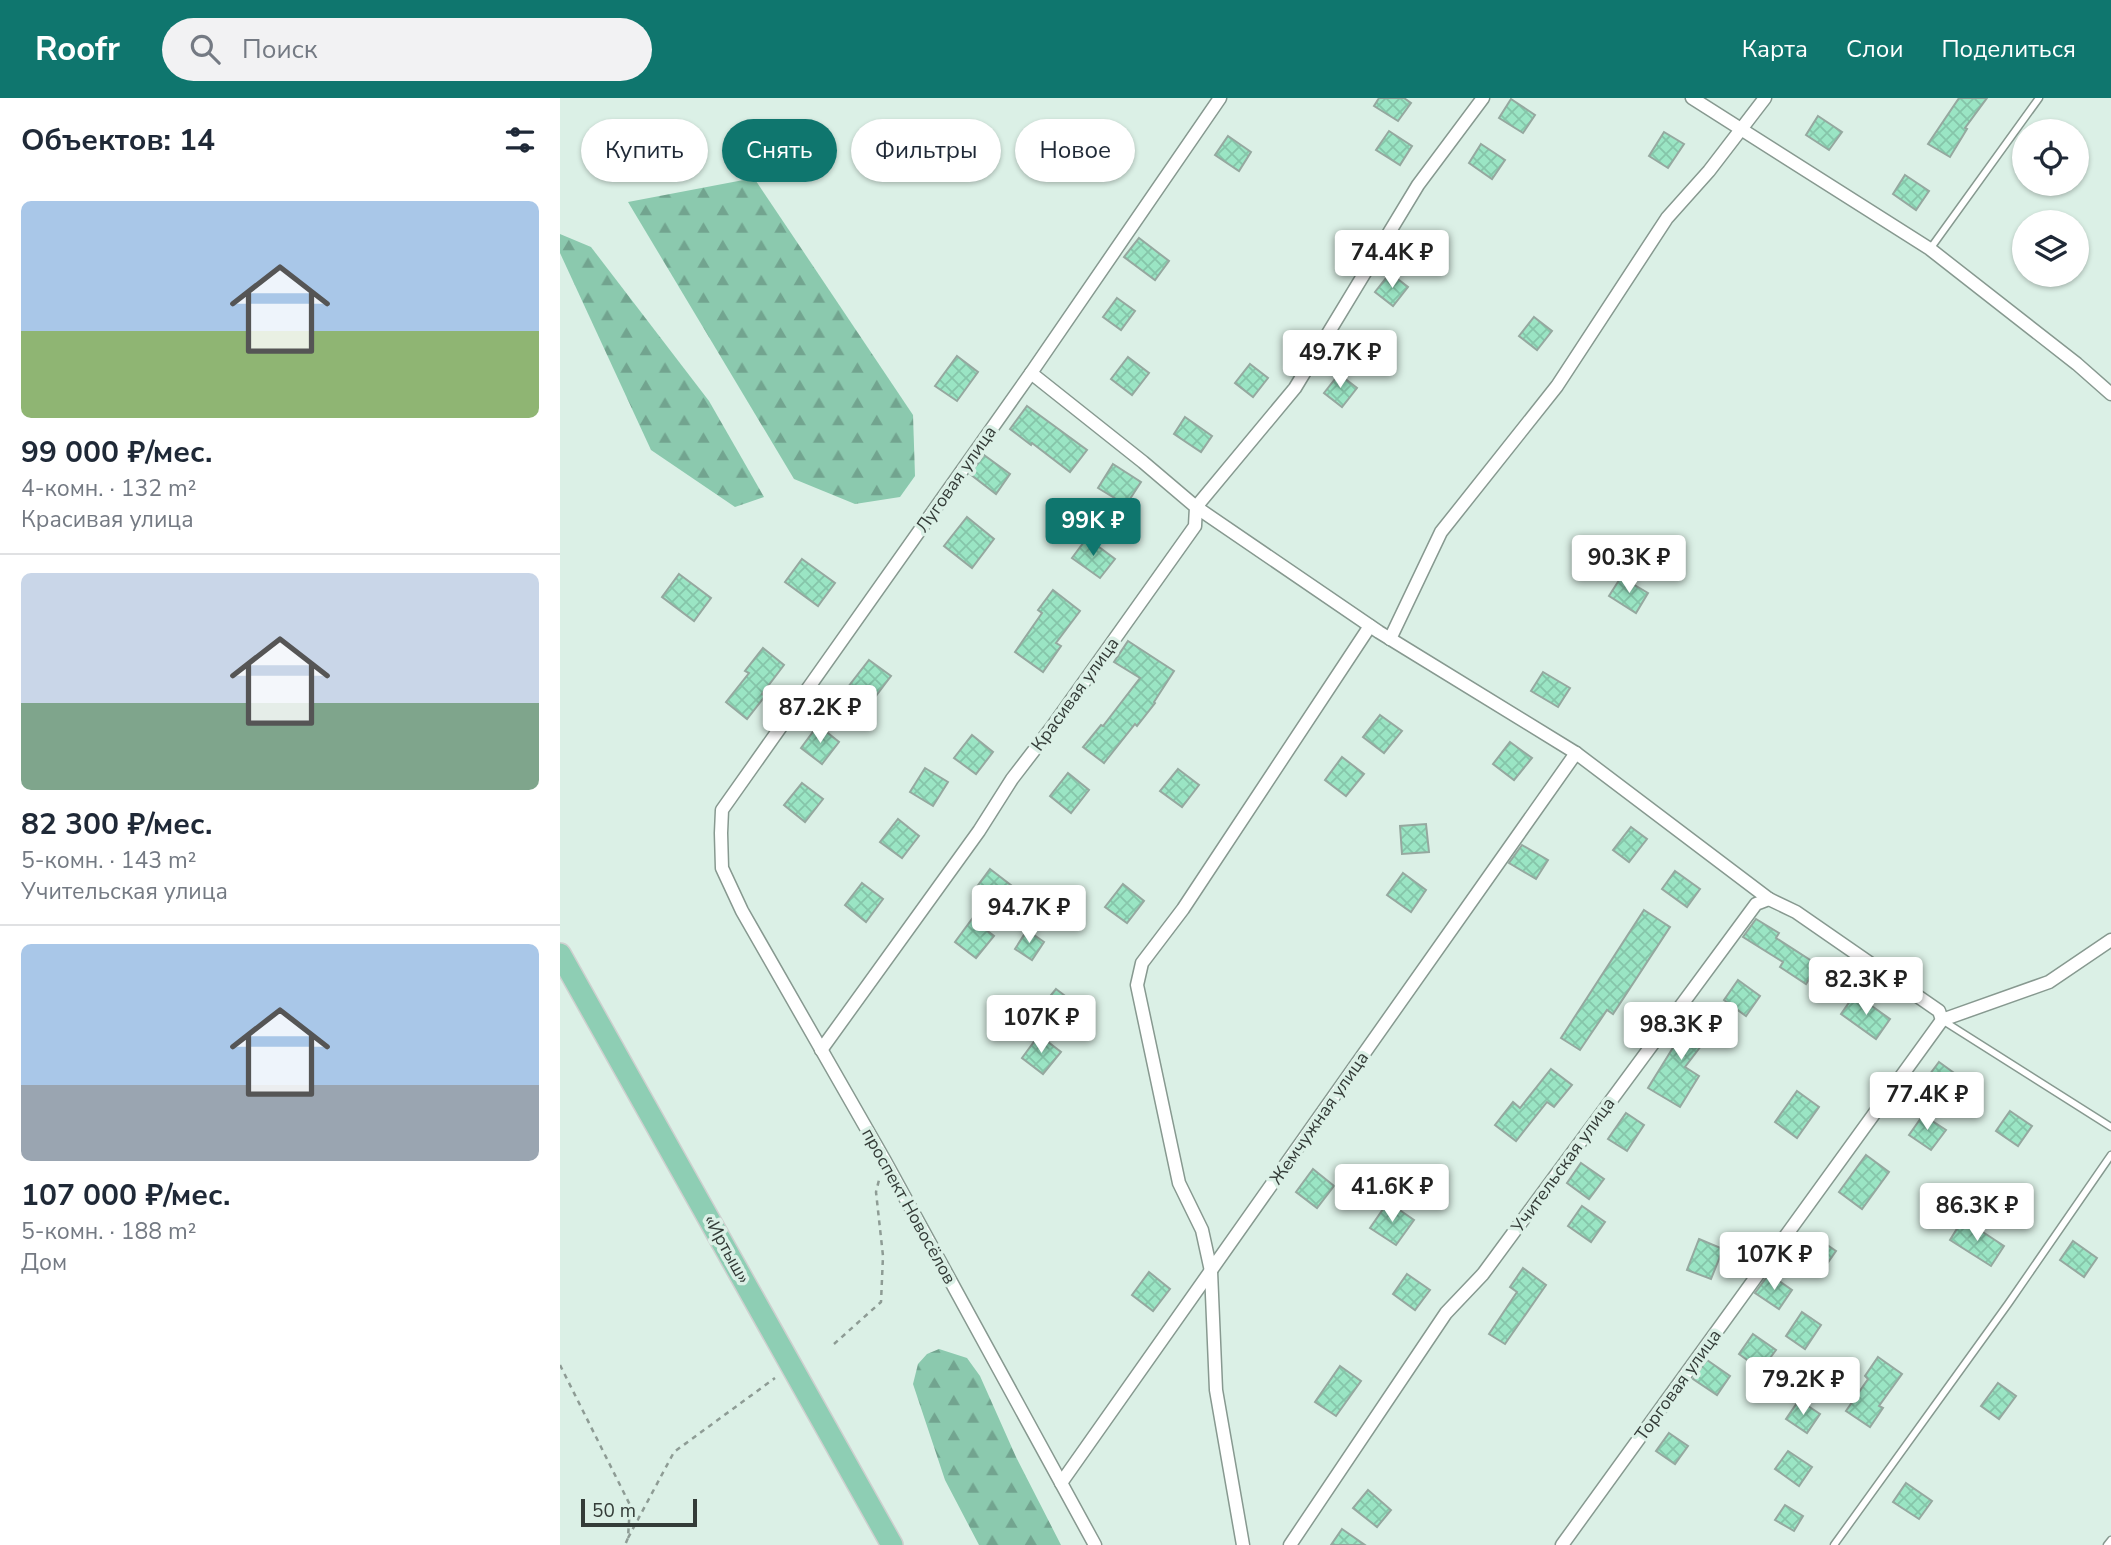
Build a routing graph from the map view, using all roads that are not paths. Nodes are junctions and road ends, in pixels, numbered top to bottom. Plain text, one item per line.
1 (1220, 98) edge
2 (1483, 98) edge
3 (1692, 98) edge
4 (1765, 98) edge
5 (2039, 98) edge
6 (1742, 130) junction
7 (1930, 249) junction
8 (1031, 373) junction
9 (2111, 394) edge
10 (1196, 507) junction
11 (1370, 626) junction
12 (1390, 639) junction
13 (1576, 753) junction
14 (722, 868) joint
15 (1769, 899) junction
16 (2111, 940) edge
17 (560, 954) edge
18 (1942, 1020) junction
19 (821, 1050) junction
20 (2111, 1127) edge
21 (2111, 1156) edge
22 (1211, 1271) junction
23 (1061, 1483) junction
24 (2111, 1540) edge
25 (892, 1545) edge
26 (1095, 1545) edge
27 (1242, 1545) edge
28 (1290, 1545) edge
29 (1562, 1545) edge
30 (1834, 1545) edge
31 (2107, 1545) edge

1 - 8 street, Луговая улица
2 - 10 street
3 - 6 street
4 - 6 street
5 - 7 lane
6 - 7 street
6 - 12 street
7 - 9 street
8 - 10 street
8 - 14 street, Луговая улица
10 - 11 street
10 - 19 street, Красивая улица
11 - 12 street
11 - 22 street
12 - 13 street
13 - 15 street
13 - 22 street, Жемчужная улица
14 - 19 street, проспект Новосёлов
15 - 18 street
15 - 28 street, Учительская улица
16 - 18 street
17 - 25 highway, «Иртыш»
18 - 20 lane
18 - 29 street, Торговая улица
19 - 23 street, проспект Новосёлов
21 - 30 lane
22 - 23 street, Жемчужная улица
22 - 27 street
23 - 26 street, проспект Новосёлов
24 - 31 lane

